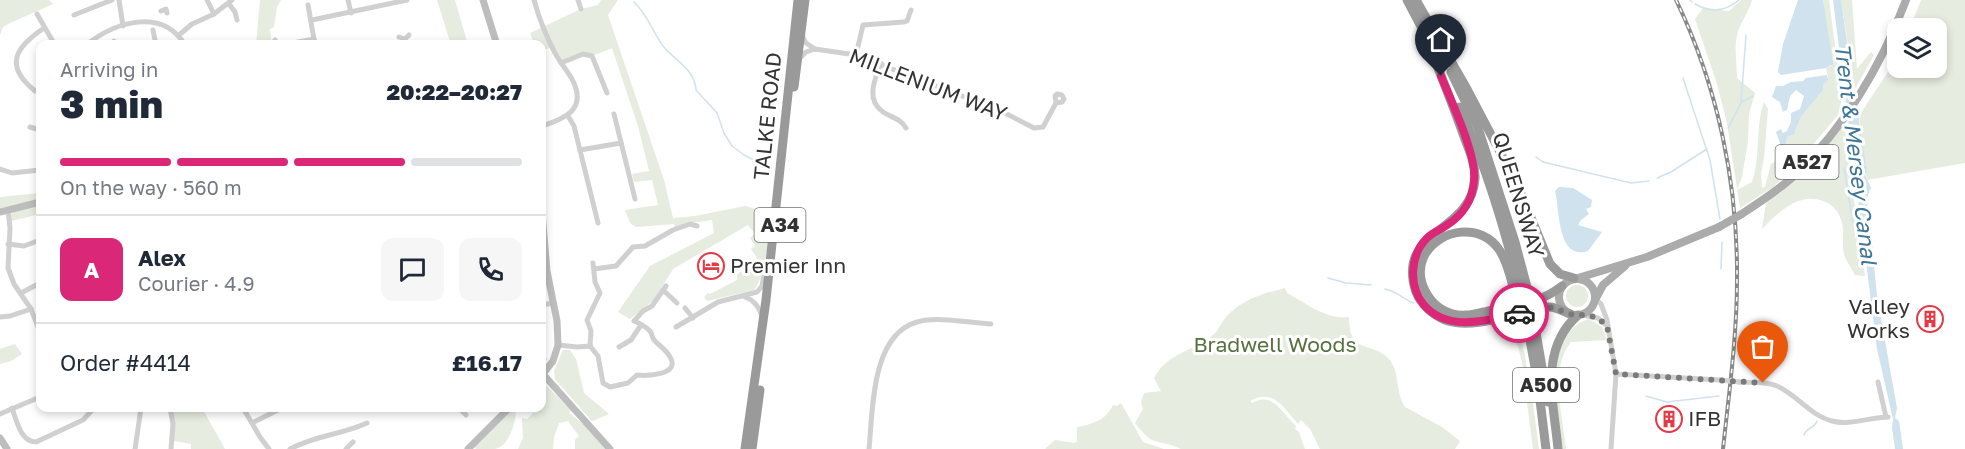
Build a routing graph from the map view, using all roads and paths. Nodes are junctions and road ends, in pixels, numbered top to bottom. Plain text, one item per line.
1 (112, 0) edge
2 (119, 0) edge
3 (163, 0) edge
4 (207, 0) edge
5 (348, 0) edge
6 (407, 0) edge
7 (483, 0) edge
8 (534, 0) edge
9 (578, 0) edge
10 (798, 0) edge
11 (805, 0) edge
12 (1407, 0) edge
13 (1416, 0) edge
14 (1906, 0) edge
15 (396, 1) edge
16 (231, 2) edge
17 (308, 5) dead end
18 (581, 9) dead end
19 (912, 10) dead end
20 (165, 11) dead end
21 (351, 12) junction
22 (37, 14) dead end
23 (214, 14) junction
24 (74, 15) dead end
25 (237, 20) dead end
26 (312, 20) junction
27 (123, 26) junction
28 (44, 28) junction
29 (155, 32) dead end
30 (1424, 33) junction
31 (801, 34) junction
32 (179, 35) junction
33 (52, 40) edge
34 (93, 40) edge
35 (156, 40) edge
36 (182, 40) edge
37 (315, 40) edge
38 (495, 40) edge
39 (815, 49) junction
40 (856, 55) junction
41 (798, 61) junction
42 (561, 63) junction
43 (881, 63) junction
44 (35, 91) dead end
45 (607, 93) dead end
46 (1056, 103) dead end
47 (614, 114) dead end
48 (567, 116) junction
49 (546, 124) edge
50 (28, 127) dead end
51 (906, 128) dead end
52 (36, 129) edge
53 (621, 143) junction
54 (580, 150) junction
55 (0, 169) edge
56 (36, 170) edge
57 (634, 199) dead end
58 (36, 203) edge
59 (4, 211) edge
60 (776, 212) junction
61 (598, 223) dead end
62 (697, 226) dead end
63 (36, 242) edge
64 (8, 244) junction
65 (546, 259) edge
66 (1626, 265) junction
67 (1576, 278) junction
68 (36, 285) edge
69 (1562, 286) junction
70 (21, 293) junction
71 (1521, 293) junction
72 (743, 296) junction
73 (1596, 299) junction
74 (553, 303) junction
75 (678, 303) dead end
76 (546, 304) edge
77 (685, 308) dead end
78 (31, 309) junction
79 (1577, 315) junction
80 (0, 317) edge
81 (693, 318) junction
82 (763, 320) junction
83 (1528, 322) junction
84 (36, 324) edge
85 (992, 324) dead end
86 (641, 325) junction
87 (1607, 326) junction
88 (676, 327) dead end
89 (558, 345) junction
90 (590, 346) junction
91 (618, 347) dead end
92 (546, 369) edge
93 (1616, 374) junction
94 (546, 378) edge
95 (1878, 382) dead end
96 (36, 399) edge
97 (12, 408) junction
98 (90, 412) edge
99 (140, 412) edge
100 (171, 412) edge
101 (245, 412) edge
102 (274, 412) edge
103 (462, 412) edge
104 (505, 412) edge
105 (0, 414) edge
106 (466, 416) dead end
107 (252, 423) junction
108 (367, 423) dead end
109 (0, 438) edge
110 (353, 442) dead end
111 (267, 446) edge
112 (7, 449) edge
113 (135, 449) edge
114 (171, 449) edge
115 (259, 449) edge
116 (290, 449) edge
117 (346, 449) edge
118 (468, 449) edge
119 (610, 449) edge
120 (745, 449) edge
121 (752, 449) edge
122 (869, 449) edge
123 (1545, 449) edge
124 (1553, 449) edge
125 (1558, 449) edge
126 (1611, 449) edge

1 - 24 street
2 - 27 street
3 - 20 street
4 - 23 street
5 - 21 street
6 - 15 street
7 - 38 street
8 - 42 street
9 - 18 street
10 - 60 highway, TALKE ROAD / A34
11 - 31 highway, TALKE ROAD / A34
12 - 30 highway, QUEENSWAY / A500
13 - 67 highway
13 - 71 highway, QUEENSWAY / A500
14 - 66 main road, A527, bridge
15 - 21 street
16 - 23 street
16 - 25 street
17 - 26 street
19 - 40 street
21 - 26 street
22 - 28 street
23 - 32 street
26 - 37 street
27 - 32 street
27 - 34 street
28 - 33 street
28 - 44 street
29 - 35 street
30 - 71 highway, QUEENSWAY / A500
30 - 79 highway
31 - 39 street
31 - 41 highway, TALKE ROAD / A34
32 - 36 street
39 - 40 street, MILLENIUM WAY
39 - 41 street
40 - 43 street, MILLENIUM WAY
41 - 121 highway, TALKE ROAD / A34
42 - 45 street
42 - 48 street
43 - 46 street, MILLENIUM WAY
43 - 51 street
47 - 53 street
48 - 49 street
48 - 54 street
50 - 52 street
53 - 54 street
53 - 57 street
54 - 61 street
55 - 56 street
58 - 59 street
59 - 64 street
60 - 72 street
60 - 82 highway, TALKE ROAD / A34
62 - 90 street
63 - 64 street
64 - 70 street
65 - 74 street
66 - 67 main road, A527
66 - 73 main road, A527
67 - 69 main road
67 - 73 main road
68 - 70 street
69 - 71 highway
69 - 79 main road
70 - 78 street
71 - 83 highway, QUEENSWAY / A500, bridge
72 - 81 street
72 - 82 street
73 - 79 main road
73 - 87 street
74 - 76 street
74 - 89 street
75 - 86 street
77 - 81 street
78 - 80 street
78 - 84 street
79 - 87 street
79 - 125 highway
81 - 88 street
82 - 120 highway, TALKE ROAD / A34
83 - 123 highway, QUEENSWAY / A500
83 - 124 highway, QUEENSWAY / A500
85 - 122 street
86 - 90 street
86 - 91 street
87 - 93 street
89 - 90 street
89 - 92 street
93 - 95 street, bridge
93 - 126 street
94 - 119 street
96 - 97 street
97 - 98 street
97 - 105 street
99 - 113 street
100 - 114 street
101 - 107 street
102 - 107 street
103 - 106 street
104 - 118 street
107 - 111 street
108 - 116 street
109 - 112 street
110 - 117 street
111 - 115 street

